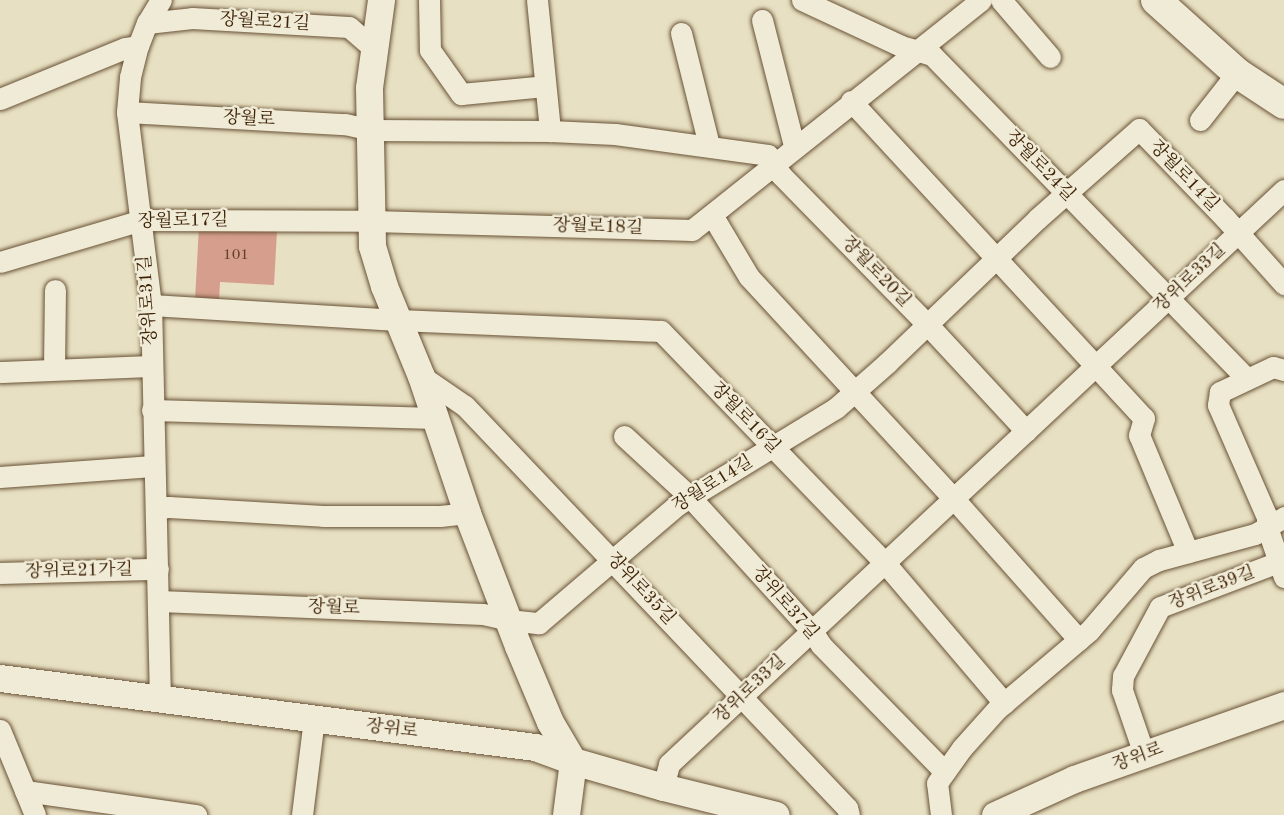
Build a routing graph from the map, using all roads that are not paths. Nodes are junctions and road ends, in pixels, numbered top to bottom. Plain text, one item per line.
1 (140, 0) edge
2 (161, 0) edge
3 (381, 0) edge
4 (429, 0) edge
5 (537, 0) edge
6 (802, 0) edge
7 (981, 0) edge
8 (1001, 0) edge
9 (1156, 0) edge
10 (958, 7) edge
11 (762, 20) dead end
12 (147, 23) junction
13 (681, 33) dead end
14 (138, 46) junction
15 (374, 49) junction
16 (916, 51) junction
17 (1050, 57) dead end
18 (1237, 73) junction
19 (545, 87) junction
20 (0, 99) edge
21 (851, 101) junction
22 (1284, 104) edge
23 (127, 112) junction
24 (1200, 120) dead end
25 (370, 130) junction
26 (550, 131) junction
27 (709, 145) junction
28 (794, 146) junction
29 (774, 162) junction
30 (1284, 190) edge
31 (1066, 194) junction
32 (712, 215) junction
33 (142, 220) junction
34 (372, 221) junction
35 (1238, 234) junction
36 (995, 259) junction
37 (0, 262) edge
38 (1284, 284) edge
39 (55, 290) dead end
40 (1169, 298) junction
41 (151, 305) junction
42 (398, 320) junction
43 (927, 324) junction
44 (152, 366) junction
45 (1097, 366) junction
46 (54, 369) junction
47 (1284, 370) edge
48 (0, 372) edge
49 (421, 376) junction
50 (1247, 379) junction
51 (855, 391) junction
52 (152, 410) junction
53 (435, 418) junction
54 (1026, 431) junction
55 (624, 436) dead end
56 (772, 447) junction
57 (153, 466) junction
58 (0, 477) edge
59 (690, 497) junction
60 (954, 499) junction
61 (156, 509) junction
62 (467, 513) junction
63 (1275, 522) edge
64 (1188, 552) junction
65 (613, 560) junction
66 (885, 563) junction
67 (1282, 566) edge
68 (158, 569) junction
69 (0, 573) edge
70 (159, 601) junction
71 (508, 620) junction
72 (812, 630) junction
73 (1079, 640) junction
74 (0, 678) edge
75 (742, 696) junction
76 (160, 700) junction
77 (1005, 702) junction
78 (1284, 705) edge
79 (314, 719) junction
80 (0, 730) edge
81 (1144, 754) junction
82 (573, 761) junction
83 (945, 772) junction
84 (663, 787) junction
85 (25, 791) junction
86 (35, 815) edge
87 (196, 815) edge
88 (302, 815) edge
89 (566, 815) edge
90 (776, 815) edge
91 (849, 815) edge
92 (941, 815) edge
93 (995, 815) edge

1 - 12 street
2 - 12 street, 장위로31길
3 - 15 street
4 - 19 street
5 - 19 street
6 - 16 street, 장월로24길
7 - 10 street, 장월로18길
8 - 17 street
9 - 18 main road
10 - 16 street, 장월로18길
11 - 28 street
12 - 14 street, 장위로31길
12 - 15 street, 장월로21길
13 - 27 street
14 - 20 street
14 - 23 street, 장위로31길
15 - 25 street
16 - 21 street, 장월로18길
16 - 31 street, 장월로24길
18 - 22 main road
18 - 24 street
19 - 26 street
21 - 28 street, 장월로18길
21 - 36 street
23 - 25 street, 장월로
23 - 33 street, 장위로31길
25 - 26 street
25 - 34 street
26 - 27 street
27 - 29 street
28 - 29 street, 장월로18길
29 - 32 street, 장월로18길
29 - 43 street, 장월로20길
30 - 35 street, 장위로33길
31 - 35 street, 장월로14길
31 - 36 street, 장월로14길
31 - 40 street, 장월로24길
32 - 34 street, 장월로18길
32 - 51 street
33 - 34 street, 장월로17길
33 - 37 street, 장월로17길
33 - 41 street, 장위로31길
34 - 42 street
35 - 38 street
35 - 40 street, 장위로33길
36 - 43 street, 장월로14길
36 - 45 street
39 - 46 street
40 - 45 street, 장위로33길
40 - 50 street, 장월로24길
41 - 42 street
41 - 44 street, 장위로31길
42 - 49 street
42 - 56 street, 장월로16길
43 - 51 street, 장월로14길
43 - 54 street, 장월로20길
44 - 46 street, 장위로31길
44 - 52 street, 장위로31길
45 - 54 street, 장위로33길
45 - 64 street
46 - 48 street, 장위로31길
47 - 50 street
49 - 53 street
49 - 65 street, 장위로35길
50 - 63 street
51 - 56 street, 장월로14길
51 - 60 street
52 - 53 street
52 - 57 street, 장위로31길
53 - 62 street
54 - 60 street, 장위로33길
55 - 59 street, 장위로37길
56 - 59 street, 장월로14길
56 - 66 street, 장월로16길
57 - 58 street
57 - 61 street, 장위로31길
59 - 65 street, 장월로14길
59 - 72 street, 장위로37길
60 - 66 street, 장위로33길
60 - 73 street
61 - 62 street
61 - 68 street, 장위로31길
62 - 71 street
63 - 64 street
63 - 67 street
64 - 73 street
65 - 71 street, 장월로14길
65 - 75 street, 장위로35길
66 - 72 street, 장위로33길
66 - 77 street, 장월로16길
67 - 81 street, 장위로39길
68 - 69 street, 장위로21가길
68 - 70 street, 장위로31길
70 - 71 street, 장월로
70 - 76 street, 장위로31길
71 - 82 street
72 - 75 street, 장위로33길
72 - 83 street, 장위로37길
73 - 77 street
74 - 76 street, 장위로
75 - 84 street, 장위로33길
75 - 91 street, 장위로35길
76 - 79 street, 장위로
77 - 83 street
78 - 81 street, 장위로
79 - 82 street, 장위로
79 - 88 street
80 - 85 street
81 - 93 street, 장위로
82 - 84 street, 장위로
82 - 89 street
83 - 92 street
84 - 90 street, 장위로
85 - 86 street
85 - 87 street

